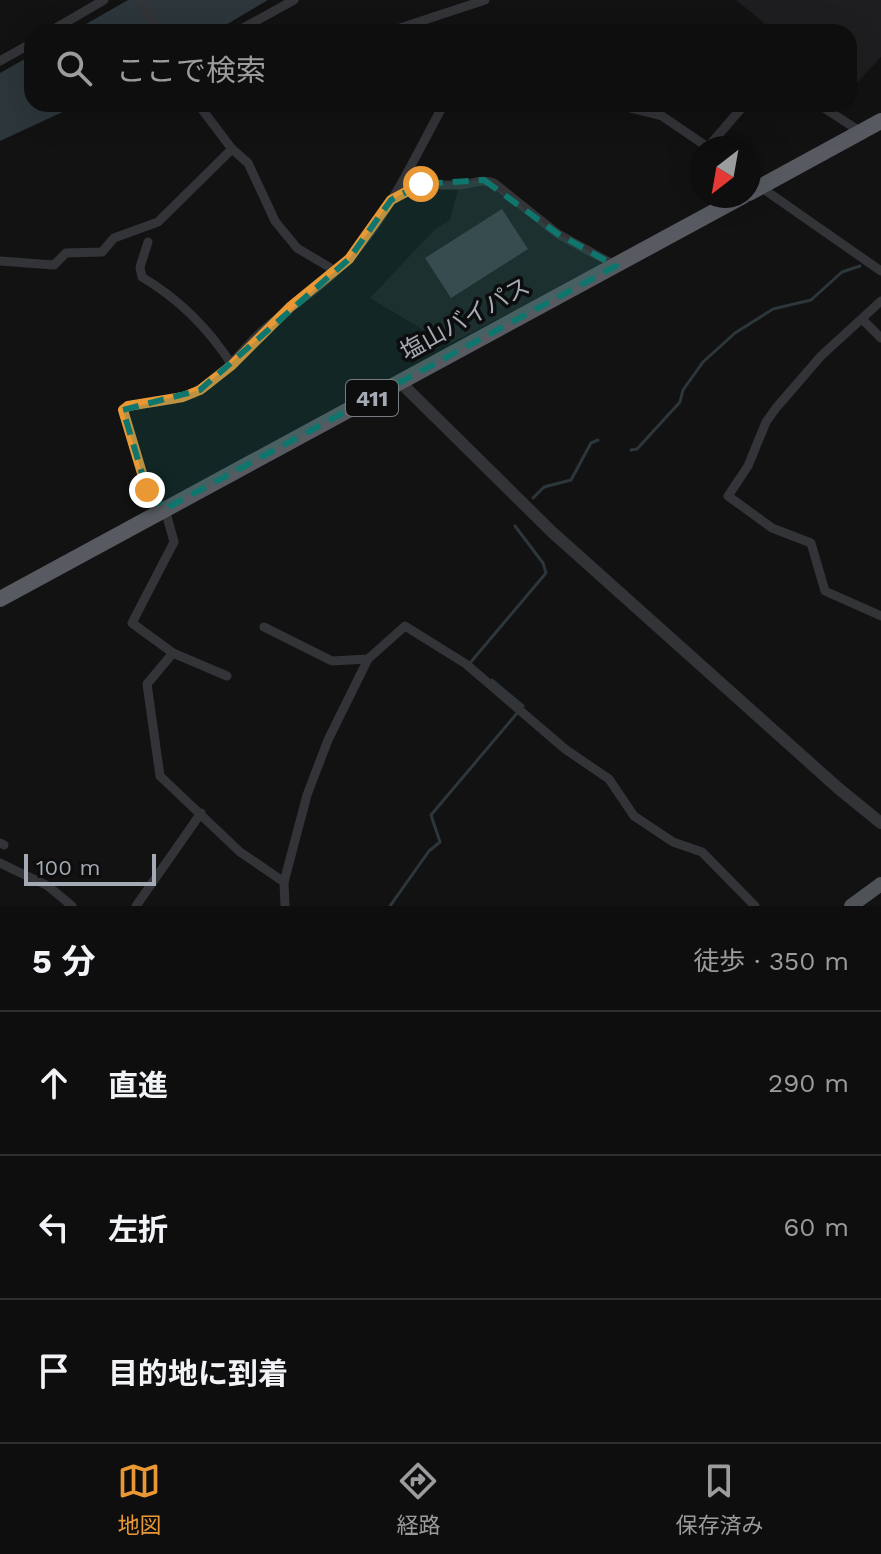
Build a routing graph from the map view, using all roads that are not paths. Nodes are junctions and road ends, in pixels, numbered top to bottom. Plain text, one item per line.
1 (104, 0) edge
2 (140, 0) edge
3 (294, 0) edge
4 (485, 0) edge
5 (63, 24) edge
6 (154, 24) edge
7 (250, 24) edge
8 (412, 24) edge
9 (24, 48) edge
10 (0, 61) edge
11 (204, 112) edge
12 (440, 112) edge
13 (646, 112) edge
14 (738, 112) edge
15 (830, 112) edge
16 (881, 121) edge
17 (861, 132) junction
18 (691, 136) edge
19 (718, 136) edge
20 (232, 149) junction
21 (761, 183) edge
22 (761, 192) edge
23 (391, 200) junction
24 (721, 208) edge
25 (148, 242) dead end
26 (0, 261) edge
27 (616, 266) junction
28 (879, 267) edge
29 (333, 274) junction
30 (881, 301) edge
31 (862, 319) junction
32 (881, 338) edge
33 (232, 365) junction
34 (400, 382) junction
35 (165, 509) junction
36 (0, 599) edge
37 (881, 616) edge
38 (264, 627) dead end
39 (173, 653) junction
40 (368, 659) junction
41 (227, 676) dead end
42 (201, 813) junction
43 (881, 823) edge
44 (0, 863) edge
45 (284, 882) junction
46 (881, 884) edge
47 (72, 906) edge
48 (136, 906) edge
49 (285, 906) edge
50 (755, 906) edge
51 (851, 906) edge

1 - 5 street
2 - 6 street
3 - 7 street
4 - 8 street
9 - 10 street
11 - 20 street
12 - 23 street
13 - 18 street
14 - 19 street
15 - 17 street
16 - 17 highway
17 - 21 highway
20 - 26 street
20 - 29 street
22 - 28 street
23 - 27 street
23 - 29 street
24 - 27 highway, 塩山バイパス / 411
25 - 33 street
27 - 34 highway, 塩山バイパス / 411
29 - 33 street
30 - 31 street
31 - 32 street
31 - 37 street
33 - 35 street
34 - 35 highway, 塩山バイパス / 411
34 - 43 street
35 - 36 highway, 塩山バイパス / 411
35 - 39 street
38 - 40 street
39 - 41 street
39 - 42 street
40 - 45 street
40 - 50 street
42 - 45 street
42 - 48 street
44 - 47 street
45 - 49 street
46 - 51 main road

